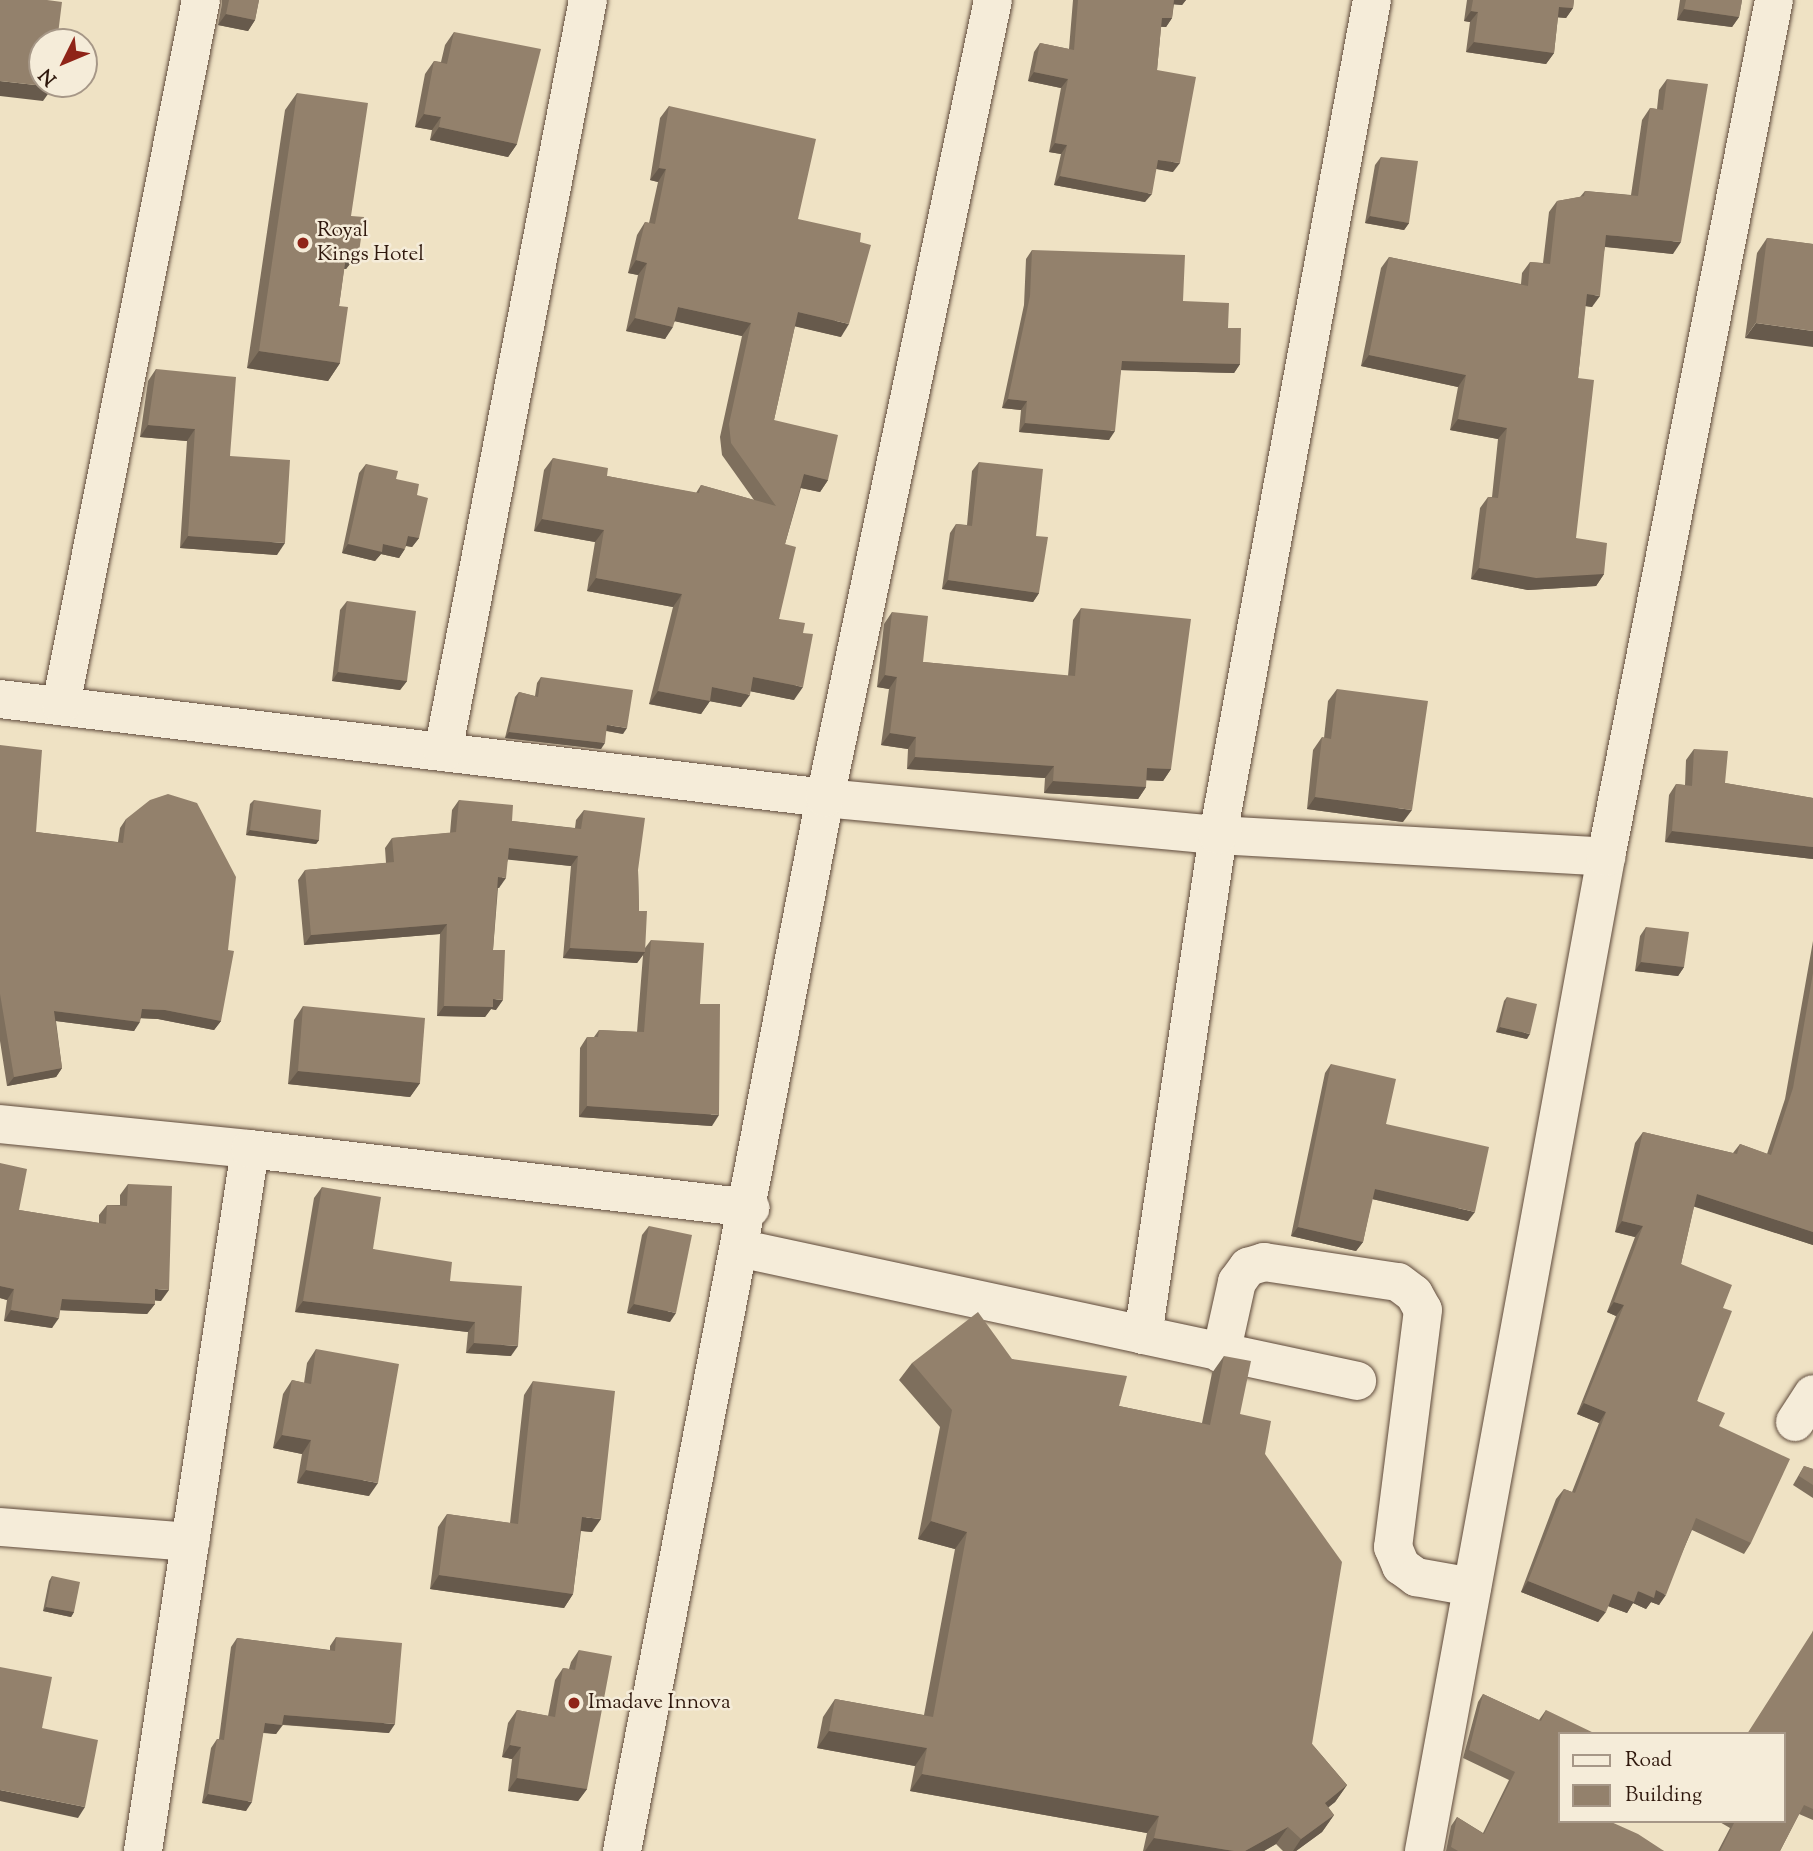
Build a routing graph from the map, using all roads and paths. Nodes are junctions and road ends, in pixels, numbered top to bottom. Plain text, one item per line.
1 (201, 0) edge
2 (588, 0) edge
3 (993, 0) edge
4 (1372, 0) edge
5 (1774, 0) edge
6 (0, 699) edge
7 (61, 705) junction
8 (443, 752) junction
9 (825, 799) junction
10 (1219, 835) junction
11 (1606, 857) junction
12 (0, 1124) edge
13 (250, 1149) junction
14 (751, 1208) junction
15 (743, 1249) junction
16 (1143, 1335) junction
17 (1222, 1354) junction
18 (1357, 1381) dead end
19 (0, 1527) edge
20 (190, 1542) junction
21 (1472, 1587) junction
22 (143, 1851) edge
23 (622, 1851) edge
24 (1424, 1851) edge

1 - 7 street
2 - 8 street
3 - 9 street
4 - 10 street
5 - 11 street
6 - 7 street
7 - 8 street
8 - 9 street
9 - 10 street
9 - 14 street
10 - 11 street
10 - 16 street
11 - 21 street
12 - 13 street
13 - 14 street
13 - 20 street
14 - 15 street
15 - 16 street
15 - 23 street
16 - 17 street
17 - 18 street
17 - 21 street
19 - 20 street
20 - 22 street
21 - 24 street

